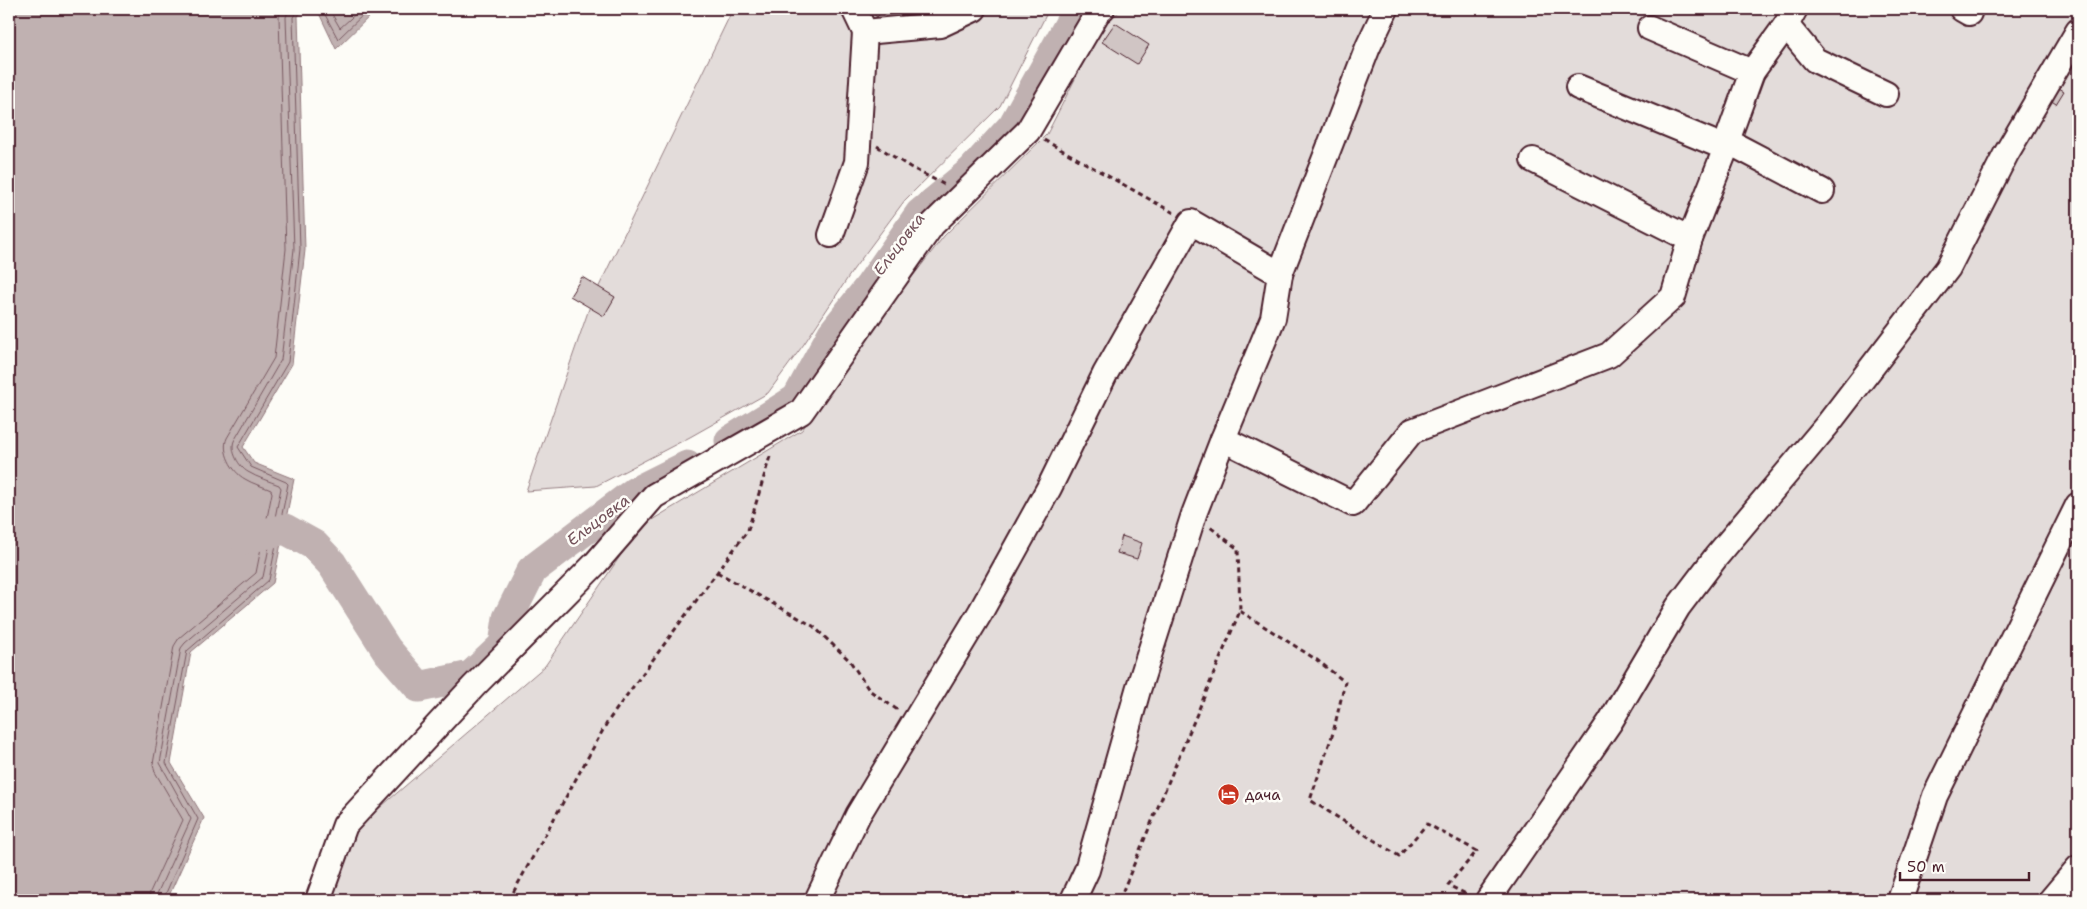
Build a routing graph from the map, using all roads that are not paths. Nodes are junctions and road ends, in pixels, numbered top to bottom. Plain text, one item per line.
1 (854, 9) edge
2 (974, 9) edge
3 (1102, 9) edge
4 (1386, 9) edge
5 (1790, 17) edge
6 (1650, 28) dead end
7 (2078, 31) edge
8 (865, 32) junction
9 (1752, 72) junction
10 (1578, 87) dead end
11 (1886, 94) dead end
12 (1727, 145) junction
13 (1532, 160) dead end
14 (1822, 191) dead end
15 (831, 235) dead end
16 (1690, 239) junction
17 (1280, 274) junction
18 (1223, 439) junction
19 (2078, 505) edge
20 (2078, 868) edge
21 (318, 900) edge
22 (817, 900) edge
23 (1073, 900) edge
24 (1488, 900) edge
25 (1900, 900) edge
26 (2051, 900) edge

1 - 8 street
2 - 8 street
3 - 21 street
4 - 17 street
5 - 9 street
5 - 11 street
6 - 9 street
7 - 24 street
8 - 15 street
9 - 12 street
10 - 12 street
12 - 14 street
12 - 16 street
13 - 16 street
16 - 18 street
17 - 18 street
17 - 22 street
18 - 23 street
19 - 25 street
20 - 26 street

